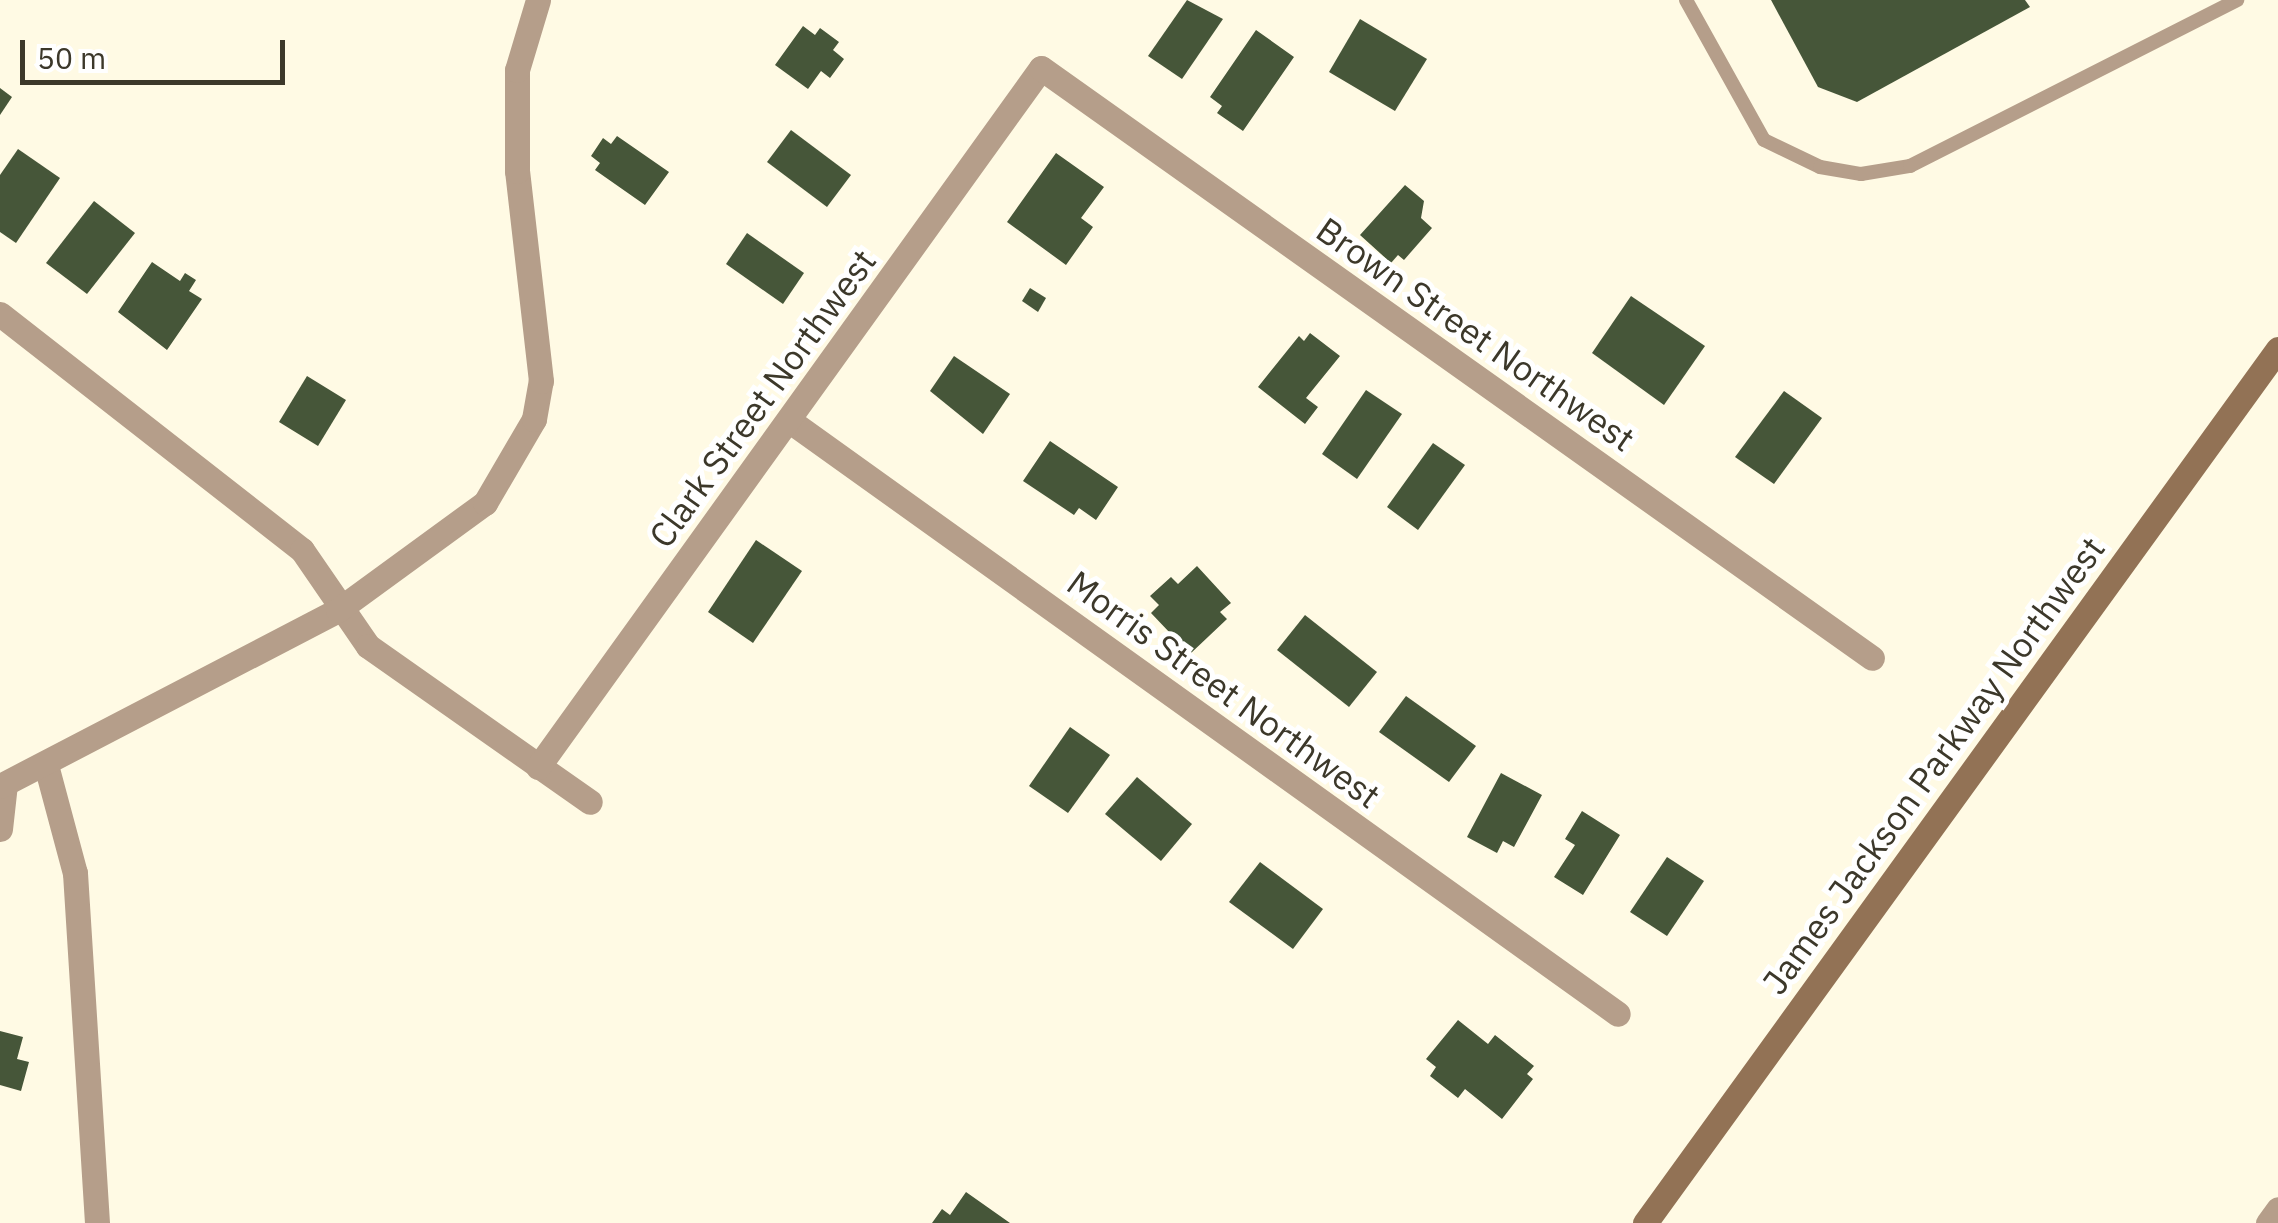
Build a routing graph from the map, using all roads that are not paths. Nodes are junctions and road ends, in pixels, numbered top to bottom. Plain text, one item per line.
1 (538, 0) edge
2 (1686, 0) edge
3 (2237, 0) edge
4 (1041, 68) joint
5 (0, 314) edge
6 (2278, 349) edge
7 (790, 421) junction
8 (338, 610) junction
9 (1872, 658) dead end
10 (46, 764) junction
11 (538, 766) junction
12 (2, 785) edge
13 (590, 802) dead end
14 (0, 829) edge
15 (1618, 1014) dead end
16 (2278, 1209) edge
17 (97, 1223) edge
18 (1645, 1223) edge
19 (2268, 1223) edge

1 - 8 street
2 - 3 lane
4 - 7 street, Clark Street Northwest
4 - 9 street, Brown Street Northwest
5 - 8 street
6 - 18 main road, James Jackson Parkway Northwest
7 - 11 street, Clark Street Northwest
7 - 15 street, Morris Street Northwest
8 - 10 street
8 - 11 street
10 - 12 street
10 - 17 street
11 - 13 street
12 - 14 street
16 - 19 street

